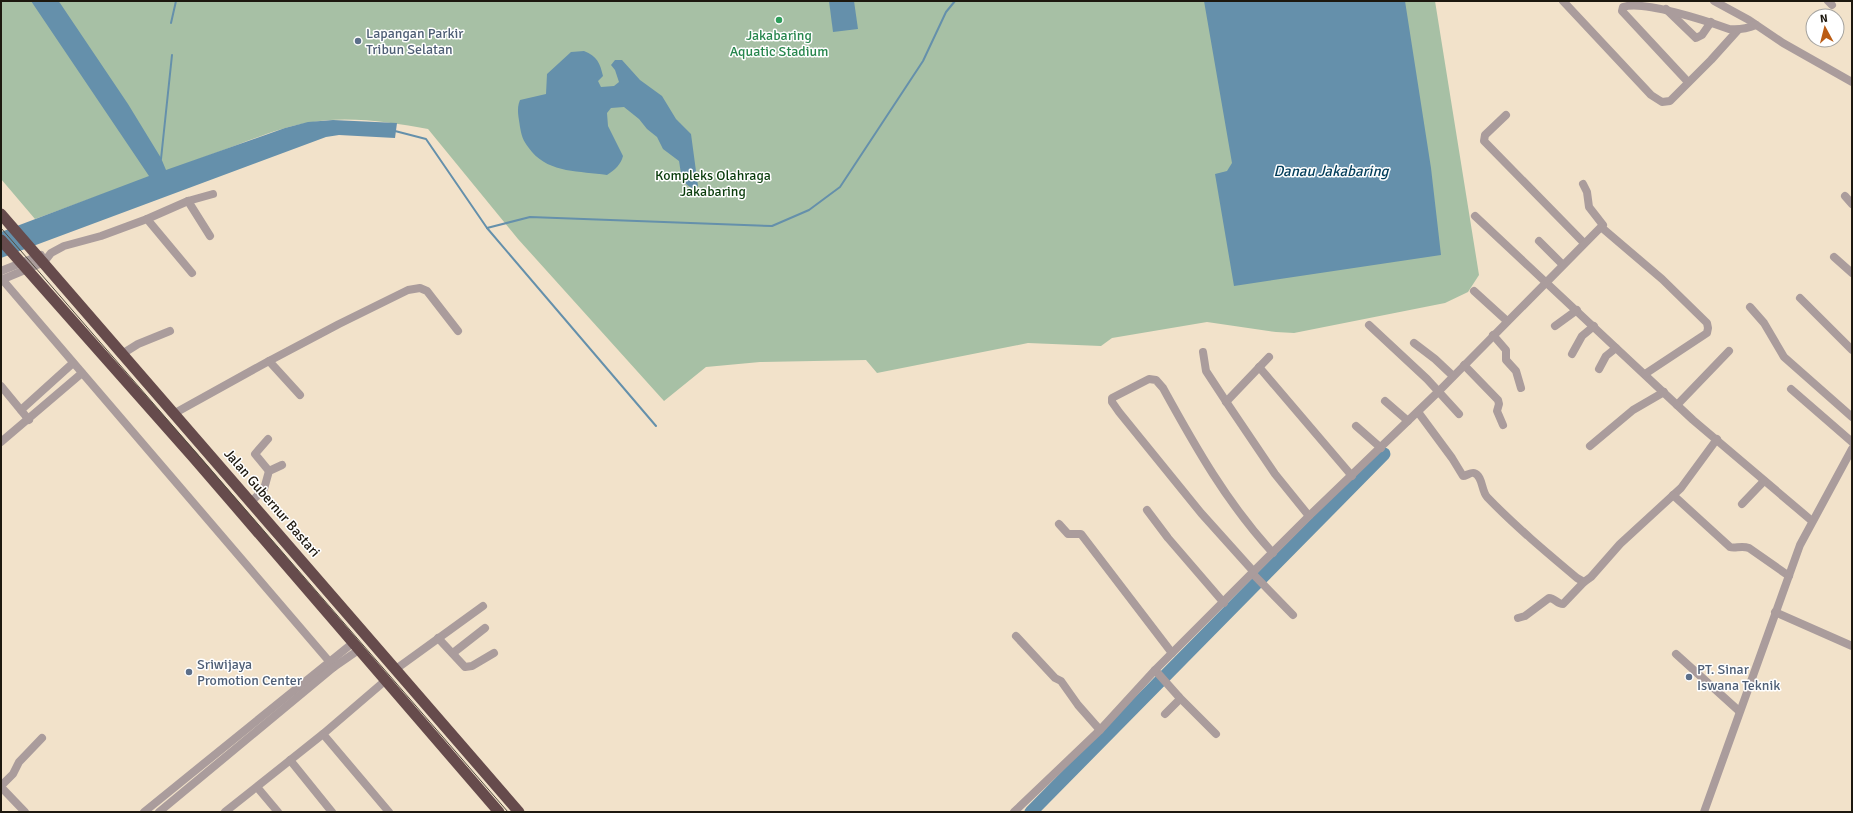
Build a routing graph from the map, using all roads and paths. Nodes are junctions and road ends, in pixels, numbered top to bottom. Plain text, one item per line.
1 (1563, 1) edge
2 (1714, 1) edge
3 (1665, 8) junction
4 (1711, 22) junction
5 (1756, 25) junction
6 (1738, 30) junction
7 (1688, 82) junction
8 (1852, 82) edge
9 (1506, 115) dead end
10 (1583, 184) dead end
11 (212, 194) dead end
12 (1845, 196) dead end
13 (188, 201) junction
14 (1852, 204) edge
15 (1, 214) edge
16 (1475, 216) dead end
17 (147, 219) junction
18 (1603, 225) dead end
19 (210, 236) dead end
20 (1, 240) edge
21 (1581, 240) junction
22 (1539, 241) dead end
23 (42, 255) junction
24 (1834, 257) dead end
25 (1559, 262) junction
26 (22, 264) junction
27 (1852, 273) edge
28 (192, 274) dead end
29 (1, 277) edge
30 (1546, 282) junction
31 (1474, 291) dead end
32 (1800, 298) dead end
33 (1750, 307) dead end
34 (1577, 310) junction
35 (1507, 321) junction
36 (1369, 325) dead end
37 (1555, 326) dead end
38 (1594, 326) junction
39 (170, 330) dead end
40 (458, 331) dead end
41 (1493, 335) junction
42 (1414, 343) dead end
43 (1616, 348) junction
44 (1852, 350) edge
45 (1729, 351) dead end
46 (1203, 352) dead end
47 (122, 354) junction
48 (1572, 354) dead end
49 (1268, 357) dead end
50 (270, 362) junction
51 (73, 363) junction
52 (1464, 365) junction
53 (1259, 367) junction
54 (1599, 369) dead end
55 (82, 373) junction
56 (1645, 374) junction
57 (1453, 376) junction
58 (1, 386) edge
59 (1521, 388) dead end
60 (1791, 389) dead end
61 (1439, 391) junction
62 (1664, 392) junction
63 (300, 395) dead end
64 (1385, 401) dead end
65 (1226, 402) junction
66 (1677, 405) junction
67 (21, 410) junction
68 (1418, 412) junction
69 (175, 413) junction
70 (1459, 414) dead end
71 (1852, 417) edge
72 (29, 420) junction
73 (1408, 421) junction
74 (1503, 425) dead end
75 (1356, 426) dead end
76 (268, 439) dead end
77 (1717, 439) junction
78 (1, 442) edge
79 (1852, 442) edge
80 (1590, 446) dead end
81 (1381, 448) junction
82 (1852, 449) edge
83 (282, 465) dead end
84 (268, 471) junction
85 (1352, 476) junction
86 (1764, 481) junction
87 (1673, 495) junction
88 (251, 502) junction
89 (1742, 504) dead end
90 (1147, 510) dead end
91 (1309, 516) junction
92 (1812, 521) junction
93 (1059, 524) dead end
94 (1273, 553) junction
95 (1254, 574) junction
96 (1789, 576) junction
97 (1584, 582) junction
98 (1224, 603) junction
99 (483, 606) dead end
100 (1775, 612) junction
101 (1293, 615) dead end
102 (1518, 618) dead end
103 (485, 628) dead end
104 (1016, 636) dead end
105 (438, 638) junction
106 (1852, 646) edge
107 (353, 648) junction
108 (494, 652) dead end
109 (453, 653) junction
110 (1172, 653) junction
111 (1676, 654) dead end
112 (335, 661) junction
113 (396, 669) junction
114 (1155, 670) junction
115 (386, 680) junction
116 (1179, 697) junction
117 (1739, 711) junction
118 (1165, 714) dead end
119 (1100, 730) junction
120 (323, 734) junction
121 (1216, 734) dead end
122 (42, 738) dead end
123 (290, 760) junction
124 (1, 786) edge
125 (257, 787) junction
126 (25, 812) edge
127 (144, 812) edge
128 (159, 812) edge
129 (225, 812) edge
130 (278, 812) edge
131 (332, 812) edge
132 (389, 812) edge
133 (500, 812) edge
134 (519, 812) edge
135 (1014, 812) edge
136 (1704, 812) edge

1 - 7 street
2 - 5 street
3 - 4 street
3 - 4 street
3 - 7 street
4 - 6 street
5 - 6 street
5 - 8 street
6 - 7 street
9 - 21 street
10 - 18 street
11 - 13 street
12 - 14 street
13 - 17 street
13 - 19 street
15 - 23 highway, Jalan Gubernur Bastari
16 - 30 street
17 - 23 street
17 - 28 street
20 - 26 highway, Jalan Gubernur Bastari
21 - 25 street
21 - 56 street
22 - 25 street
23 - 26 street
23 - 47 highway, Jalan Gubernur Bastari
24 - 27 street
25 - 30 street
26 - 29 street
26 - 107 highway, Jalan Gubernur Bastari
29 - 51 street
30 - 34 street
30 - 35 street
31 - 35 street
32 - 44 street
33 - 71 street
34 - 37 street
34 - 38 street
35 - 41 street
36 - 61 street
38 - 43 street
38 - 48 street
39 - 47 street
40 - 50 street
41 - 52 street
41 - 59 street
42 - 57 street
43 - 54 street
43 - 56 street
45 - 66 street
46 - 65 street
47 - 69 highway, Jalan Gubernur Bastari
49 - 53 street
50 - 63 street
50 - 69 street
51 - 55 street
51 - 67 street
52 - 57 street
52 - 74 street
53 - 65 street
53 - 85 street
55 - 72 street
55 - 112 street
56 - 62 street
57 - 61 street
58 - 67 street
60 - 79 street
61 - 68 street
61 - 70 street
62 - 66 street
62 - 80 street
64 - 73 street
65 - 91 street
66 - 77 street
67 - 72 street
68 - 73 street
68 - 97 street
69 - 88 highway, Jalan Gubernur Bastari
72 - 78 street
73 - 81 street
75 - 81 street
76 - 84 street
77 - 86 street
77 - 87 street
81 - 85 street
82 - 92 street
83 - 84 street
84 - 88 street
85 - 91 street
86 - 89 street
86 - 92 street
87 - 96 street
87 - 97 street
88 - 113 highway, Jalan Gubernur Bastari
90 - 98 street
91 - 94 street
92 - 96 street
93 - 110 street
94 - 95 street
94 - 95 street
95 - 98 street
95 - 101 street
96 - 100 street
97 - 102 street
98 - 110 street
99 - 105 street
100 - 106 street
100 - 117 street
103 - 109 street
104 - 119 street
105 - 109 street
105 - 113 street
107 - 112 street
107 - 115 highway, Jalan Gubernur Bastari
108 - 109 street
110 - 114 street
111 - 117 street
112 - 127 street
112 - 128 street
113 - 134 highway, Jalan Gubernur Bastari
114 - 116 street
114 - 119 street
115 - 120 street
115 - 133 highway, Jalan Gubernur Bastari
116 - 118 street
116 - 121 street
117 - 136 street
119 - 135 street
120 - 123 street
120 - 132 street
122 - 124 street
123 - 125 street
123 - 131 street
124 - 126 street
125 - 129 street
125 - 130 street

